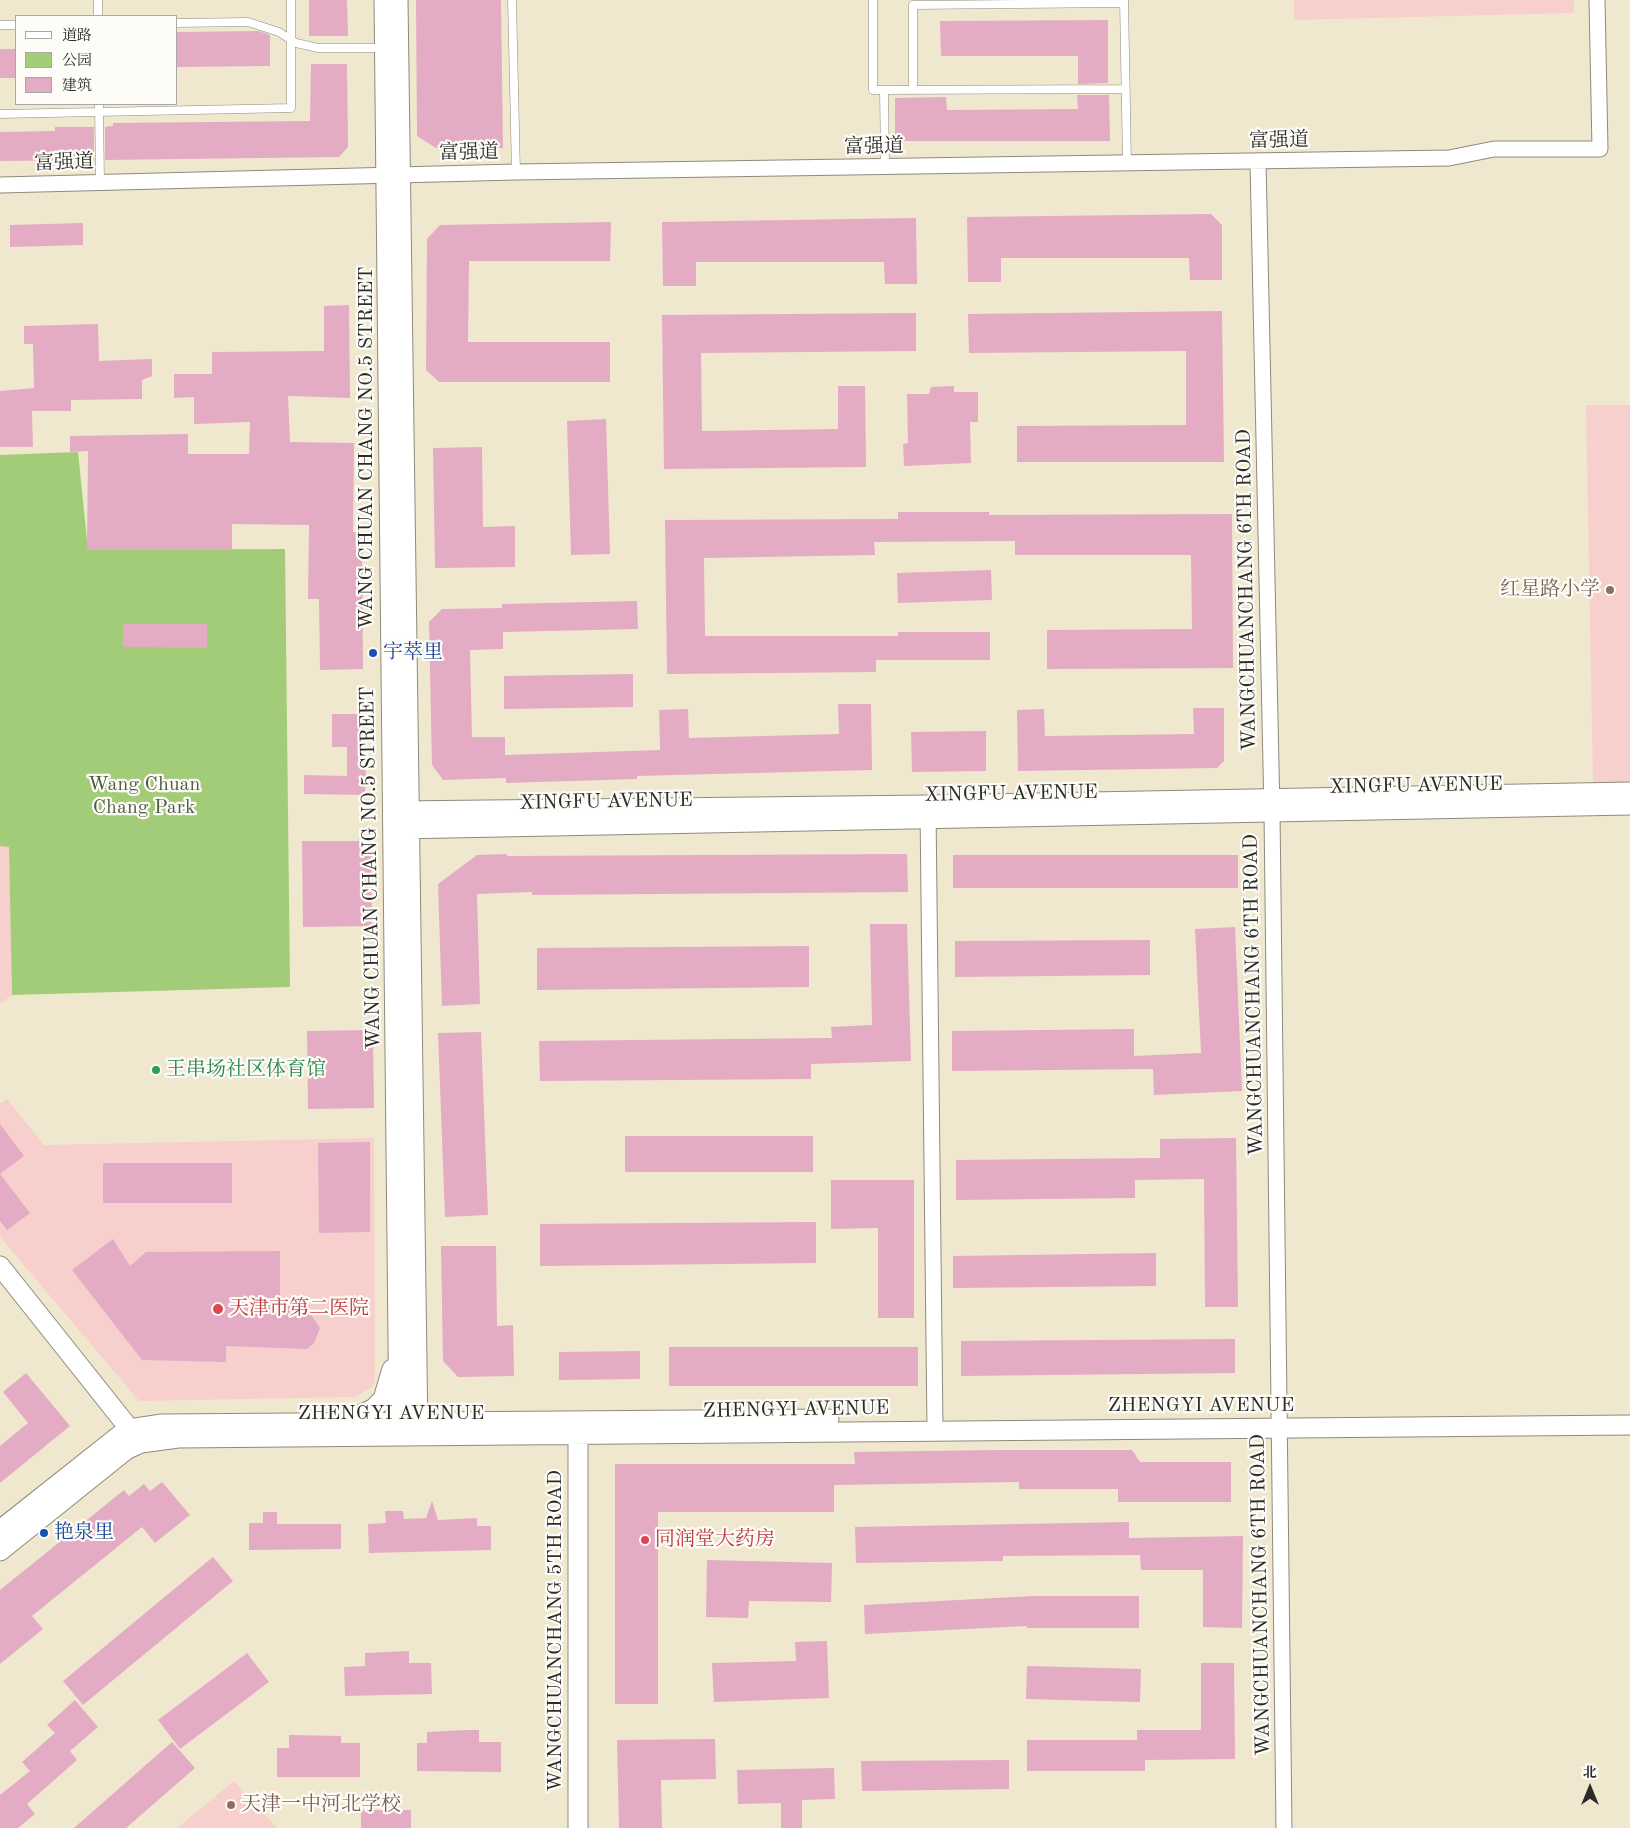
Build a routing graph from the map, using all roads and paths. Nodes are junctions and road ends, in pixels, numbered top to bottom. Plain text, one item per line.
1 (98, 0) edge
2 (290, 0) edge
3 (384, 0) edge
4 (398, 0) edge
5 (512, 0) edge
6 (872, 0) edge
7 (1597, 0) edge
8 (1124, 2) edge
9 (98, 15) edge
10 (178, 23) edge
11 (0, 25) edge
12 (15, 25) edge
13 (291, 40) junction
14 (392, 48) junction
15 (1126, 89) junction
16 (884, 90) junction
17 (913, 90) junction
18 (99, 108) edge
19 (0, 114) edge
20 (1258, 161) junction
21 (1127, 163) junction
22 (884, 166) junction
23 (516, 172) junction
24 (394, 175) junction
25 (100, 182) junction
26 (0, 185) edge
27 (1630, 792) edge
28 (1272, 805) junction
29 (1630, 805) edge
30 (928, 811) junction
31 (401, 820) junction
32 (0, 1266) edge
33 (401, 1362) dead end
34 (1630, 1412) edge
35 (1278, 1421) junction
36 (935, 1424) junction
37 (1630, 1424) edge
38 (399, 1429) junction
39 (418, 1429) junction
40 (339, 1430) dead end
41 (578, 1435) junction
42 (135, 1436) junction
43 (0, 1530) edge
44 (0, 1551) edge
45 (578, 1828) edge
46 (1284, 1828) edge

1 - 9 lane
2 - 13 lane
3 - 14 street, WANG CHUAN CHANG NO.5 STREET
4 - 14 street, WANG CHUAN CHANG NO.5 STREET
5 - 23 lane
6 - 16 lane
7 - 20 street, 富强道
8 - 15 lane
8 - 17 lane
10 - 13 lane
11 - 12 lane
13 - 14 lane
13 - 18 lane
14 - 24 street, WANG CHUAN CHANG NO.5 STREET
15 - 17 lane
15 - 21 lane
16 - 17 lane
16 - 22 lane
18 - 19 lane
18 - 25 lane
20 - 21 street, 富强道
20 - 28 street, WANGCHUANCHANG 6TH ROAD
21 - 22 street, 富强道
22 - 23 street, 富强道
23 - 24 street, 富强道
24 - 25 street, 富强道
24 - 31 street, WANG CHUAN CHANG NO.5 STREET
25 - 26 street, 富强道
27 - 28 street, XINGFU AVENUE
28 - 29 street, XINGFU AVENUE
28 - 30 street, XINGFU AVENUE
28 - 35 street, WANGCHUANCHANG 6TH ROAD
30 - 31 street, XINGFU AVENUE
30 - 36 street
31 - 38 street, WANG CHUAN CHANG NO.5 STREET
31 - 39 street, WANG CHUAN CHANG NO.5 STREET
32 - 42 street
33 - 40 street
34 - 35 street, ZHENGYI AVENUE
35 - 36 street, ZHENGYI AVENUE
35 - 37 street, ZHENGYI AVENUE
35 - 46 street, WANGCHUANCHANG 6TH ROAD
36 - 39 street, ZHENGYI AVENUE
36 - 41 street, ZHENGYI AVENUE
38 - 39 street, ZHENGYI AVENUE
38 - 42 street, ZHENGYI AVENUE
39 - 41 street, ZHENGYI AVENUE
41 - 45 street, WANGCHUANCHANG 5TH ROAD
42 - 43 street, ZHENGYI AVENUE
42 - 44 street, ZHENGYI AVENUE

